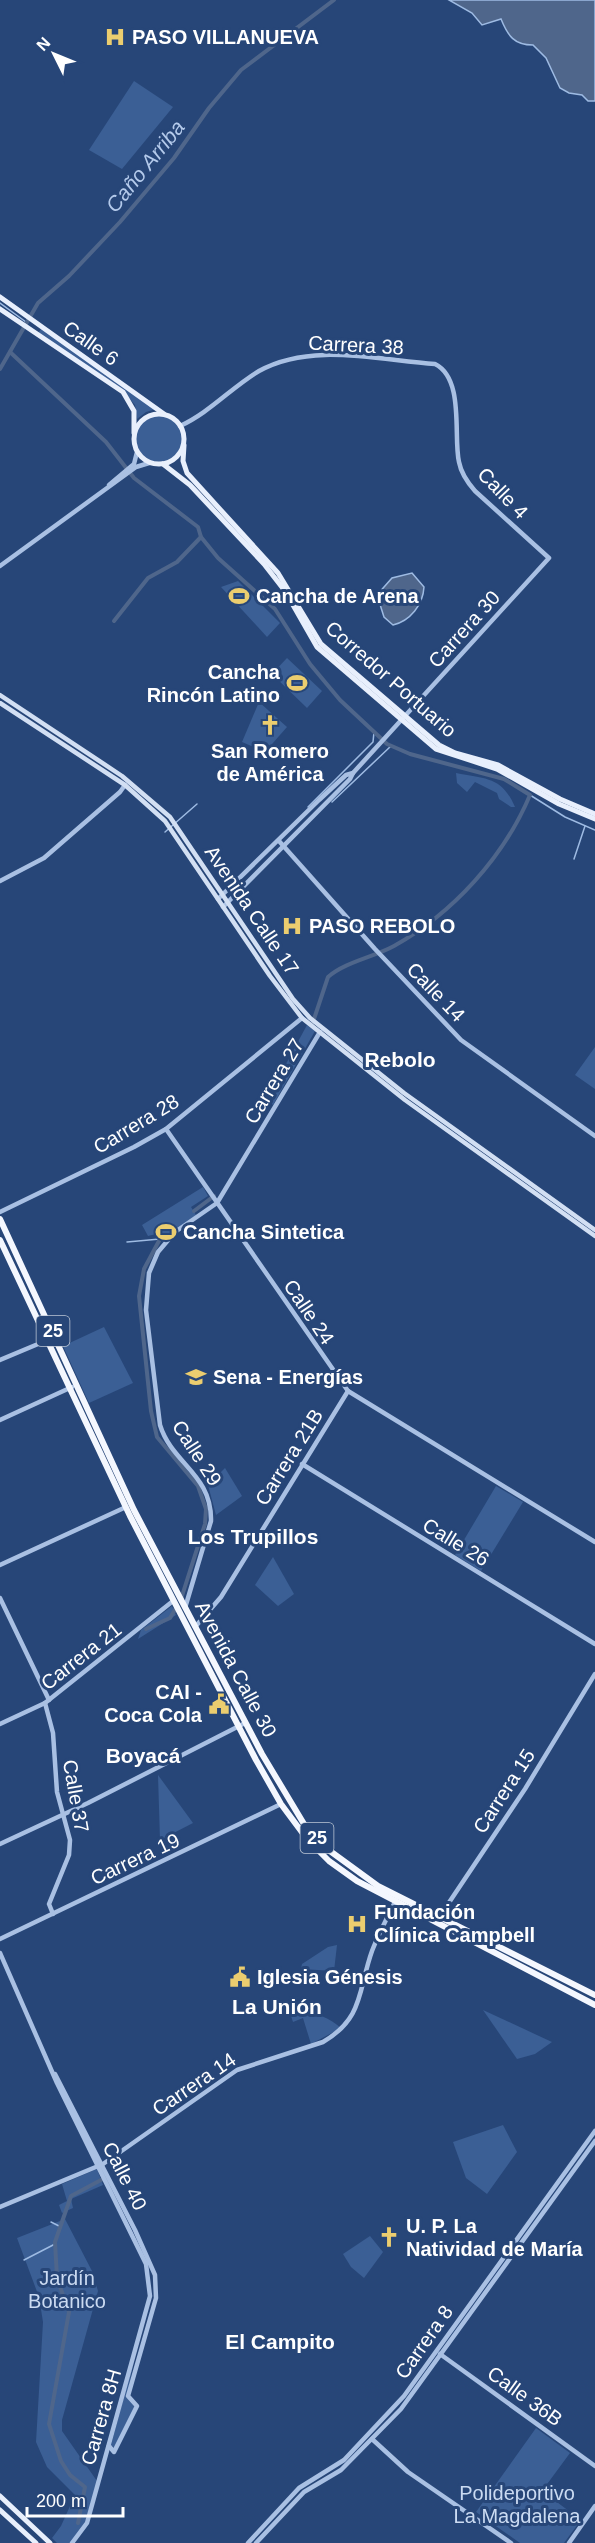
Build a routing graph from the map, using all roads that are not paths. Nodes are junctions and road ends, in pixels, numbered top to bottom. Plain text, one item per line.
1 (0, 297) edge
2 (1, 310) edge
3 (442, 368) joint
4 (165, 414) junction
5 (180, 426) junction
6 (134, 433) junction
7 (184, 445) junction
8 (137, 452) junction
9 (149, 463) junction
10 (162, 464) junction
11 (133, 468) junction
12 (549, 558) joint
13 (0, 566) edge
14 (0, 695) edge
15 (0, 702) edge
16 (404, 718) junction
17 (353, 773) junction
18 (522, 779) junction
19 (129, 786) junction
20 (120, 792) junction
21 (595, 814) edge
22 (595, 819) edge
23 (173, 825) junction
24 (279, 841) junction
25 (285, 847) junction
26 (0, 881) edge
27 (224, 895) junction
28 (218, 899) junction
29 (229, 903) junction
30 (223, 907) junction
31 (302, 1018) junction
32 (309, 1020) junction
33 (318, 1028) junction
34 (166, 1129) junction
35 (595, 1136) edge
36 (217, 1202) junction
37 (0, 1212) edge
38 (0, 1219) edge
39 (595, 1230) edge
40 (595, 1236) edge
41 (11, 1243) junction
42 (1, 1244) edge
43 (56, 1337) junction
44 (47, 1340) junction
45 (0, 1360) edge
46 (77, 1385) junction
47 (70, 1388) junction
48 (348, 1392) junction
49 (0, 1420) edge
50 (302, 1464) junction
51 (126, 1507) junction
52 (595, 1542) edge
53 (0, 1566) edge
54 (0, 1598) edge
55 (176, 1601) junction
56 (183, 1609) junction
57 (195, 1627) junction
58 (595, 1644) edge
59 (595, 1674) edge
60 (47, 1702) junction
61 (0, 1724) edge
62 (242, 1725) junction
63 (281, 1804) junction
64 (64, 1814) junction
65 (0, 1844) edge
66 (399, 1895) junction
67 (395, 1902) junction
68 (53, 1914) junction
69 (440, 1916) junction
70 (436, 1923) junction
71 (0, 1939) edge
72 (0, 1953) edge
73 (595, 1995) edge
74 (595, 2005) edge
75 (595, 2131) edge
76 (595, 2140) edge
77 (100, 2166) junction
78 (0, 2207) edge
79 (153, 2297) junction
80 (438, 2352) junction
81 (370, 2434) junction
82 (372, 2440) junction
83 (108, 2446) junction
84 (595, 2466) edge
85 (0, 2496) edge
86 (595, 2506) edge
87 (0, 2510) edge
88 (36, 2543) edge
89 (50, 2543) edge
90 (72, 2543) edge
91 (248, 2543) edge
92 (256, 2543) edge
93 (511, 2543) edge
94 (569, 2543) edge

1 - 4 main road, Calle 6
2 - 6 main road, Calle 6
3 - 5 street, Carrera 38
3 - 12 street, Calle 4
4 - 5 main road
4 - 6 main road
5 - 7 main road
6 - 8 main road
7 - 10 main road
7 - 16 main road, Corredor Portuario
8 - 9 main road
8 - 11 street
9 - 10 main road
9 - 11 street
10 - 16 main road, Corredor Portuario
11 - 13 street
12 - 16 street, Carrera 30
14 - 19 main road, Avenida Calle 17
15 - 19 main road, Avenida Calle 17
16 - 17 street, Carrera 30
16 - 18 main road, Corredor Portuario
17 - 24 street, Carrera 30
17 - 25 street, Carrera 30
18 - 21 main road, Corredor Portuario
18 - 22 main road, Corredor Portuario
19 - 20 street
19 - 20 street
19 - 23 main road, Avenida Calle 17
20 - 26 street
23 - 27 main road, Avenida Calle 17
23 - 28 main road, Avenida Calle 17
24 - 25 street, Calle 14
24 - 27 street, Carrera 30
25 - 29 street, Carrera 30
25 - 35 street, Calle 14
27 - 28 street, Carrera 30
27 - 29 main road, Avenida Calle 17
28 - 30 main road, Avenida Calle 17
29 - 30 street, Carrera 30
29 - 32 main road, Avenida Calle 17
30 - 31 main road, Avenida Calle 17
31 - 32 main road, Avenida Calle 17
31 - 34 street, Carrera 28
32 - 33 main road, Avenida Calle 17
33 - 36 street, Carrera 27
33 - 39 main road, Avenida Calle 17
33 - 40 main road, Avenida Calle 17
34 - 36 street, Calle 24
34 - 37 street, Carrera 28
36 - 48 street, Calle 24
36 - 56 street, Calle 29
38 - 41 highway, Avenida Calle 30 / 25
41 - 42 street
41 - 43 highway, Avenida Calle 30 / 25
42 - 44 highway, Avenida Calle 30 / 25
43 - 44 street
43 - 46 highway, Avenida Calle 30 / 25
44 - 45 street
44 - 47 highway, Avenida Calle 30 / 25
46 - 47 street
46 - 55 highway, Avenida Calle 30 / 25
47 - 49 street
47 - 51 highway, Avenida Calle 30 / 25
48 - 50 street, Carrera 21B
48 - 52 street, Calle 24
50 - 57 street, Carrera 21B
50 - 58 street, Calle 26
51 - 53 street
51 - 55 highway, Avenida Calle 30 / 25
54 - 60 street, Calle 37
55 - 56 highway, Avenida Calle 30 / 25
55 - 60 street, Carrera 21
56 - 57 highway, Avenida Calle 30 / 25
56 - 62 highway, Avenida Calle 30 / 25
57 - 62 highway, Avenida Calle 30 / 25
59 - 69 street, Carrera 15
60 - 61 street, Carrera 21
60 - 64 street, Calle 37
62 - 63 highway, Avenida Calle 30 / 25
62 - 64 street
62 - 66 highway, Avenida Calle 30 / 25
63 - 67 highway, Avenida Calle 30 / 25
63 - 68 street, Carrera 19
64 - 65 street
64 - 68 street, Calle 37
66 - 67 street, Carrera 14
66 - 69 highway, Avenida Calle 30 / 25
67 - 70 highway, Avenida Calle 30 / 25
67 - 77 street, Carrera 14
68 - 71 street, Carrera 19
69 - 70 street, Carrera 15
69 - 73 highway, Avenida Calle 30 / 25
70 - 74 highway, Avenida Calle 30 / 25
72 - 77 street, Calle 40
75 - 80 street, Carrera 8
76 - 80 street, Carrera 8
77 - 78 street, Carrera 14
77 - 79 street, Calle 40
79 - 83 street, Carrera 8H
79 - 83 street, Carrera 8H
80 - 81 street, Carrera 8
80 - 82 street, Carrera 8
80 - 84 street, Calle 36B
81 - 82 street
81 - 91 street, Carrera 8
82 - 92 street, Carrera 8
82 - 93 street
83 - 90 street, Carrera 8H
85 - 89 main road
86 - 94 street
87 - 88 main road

